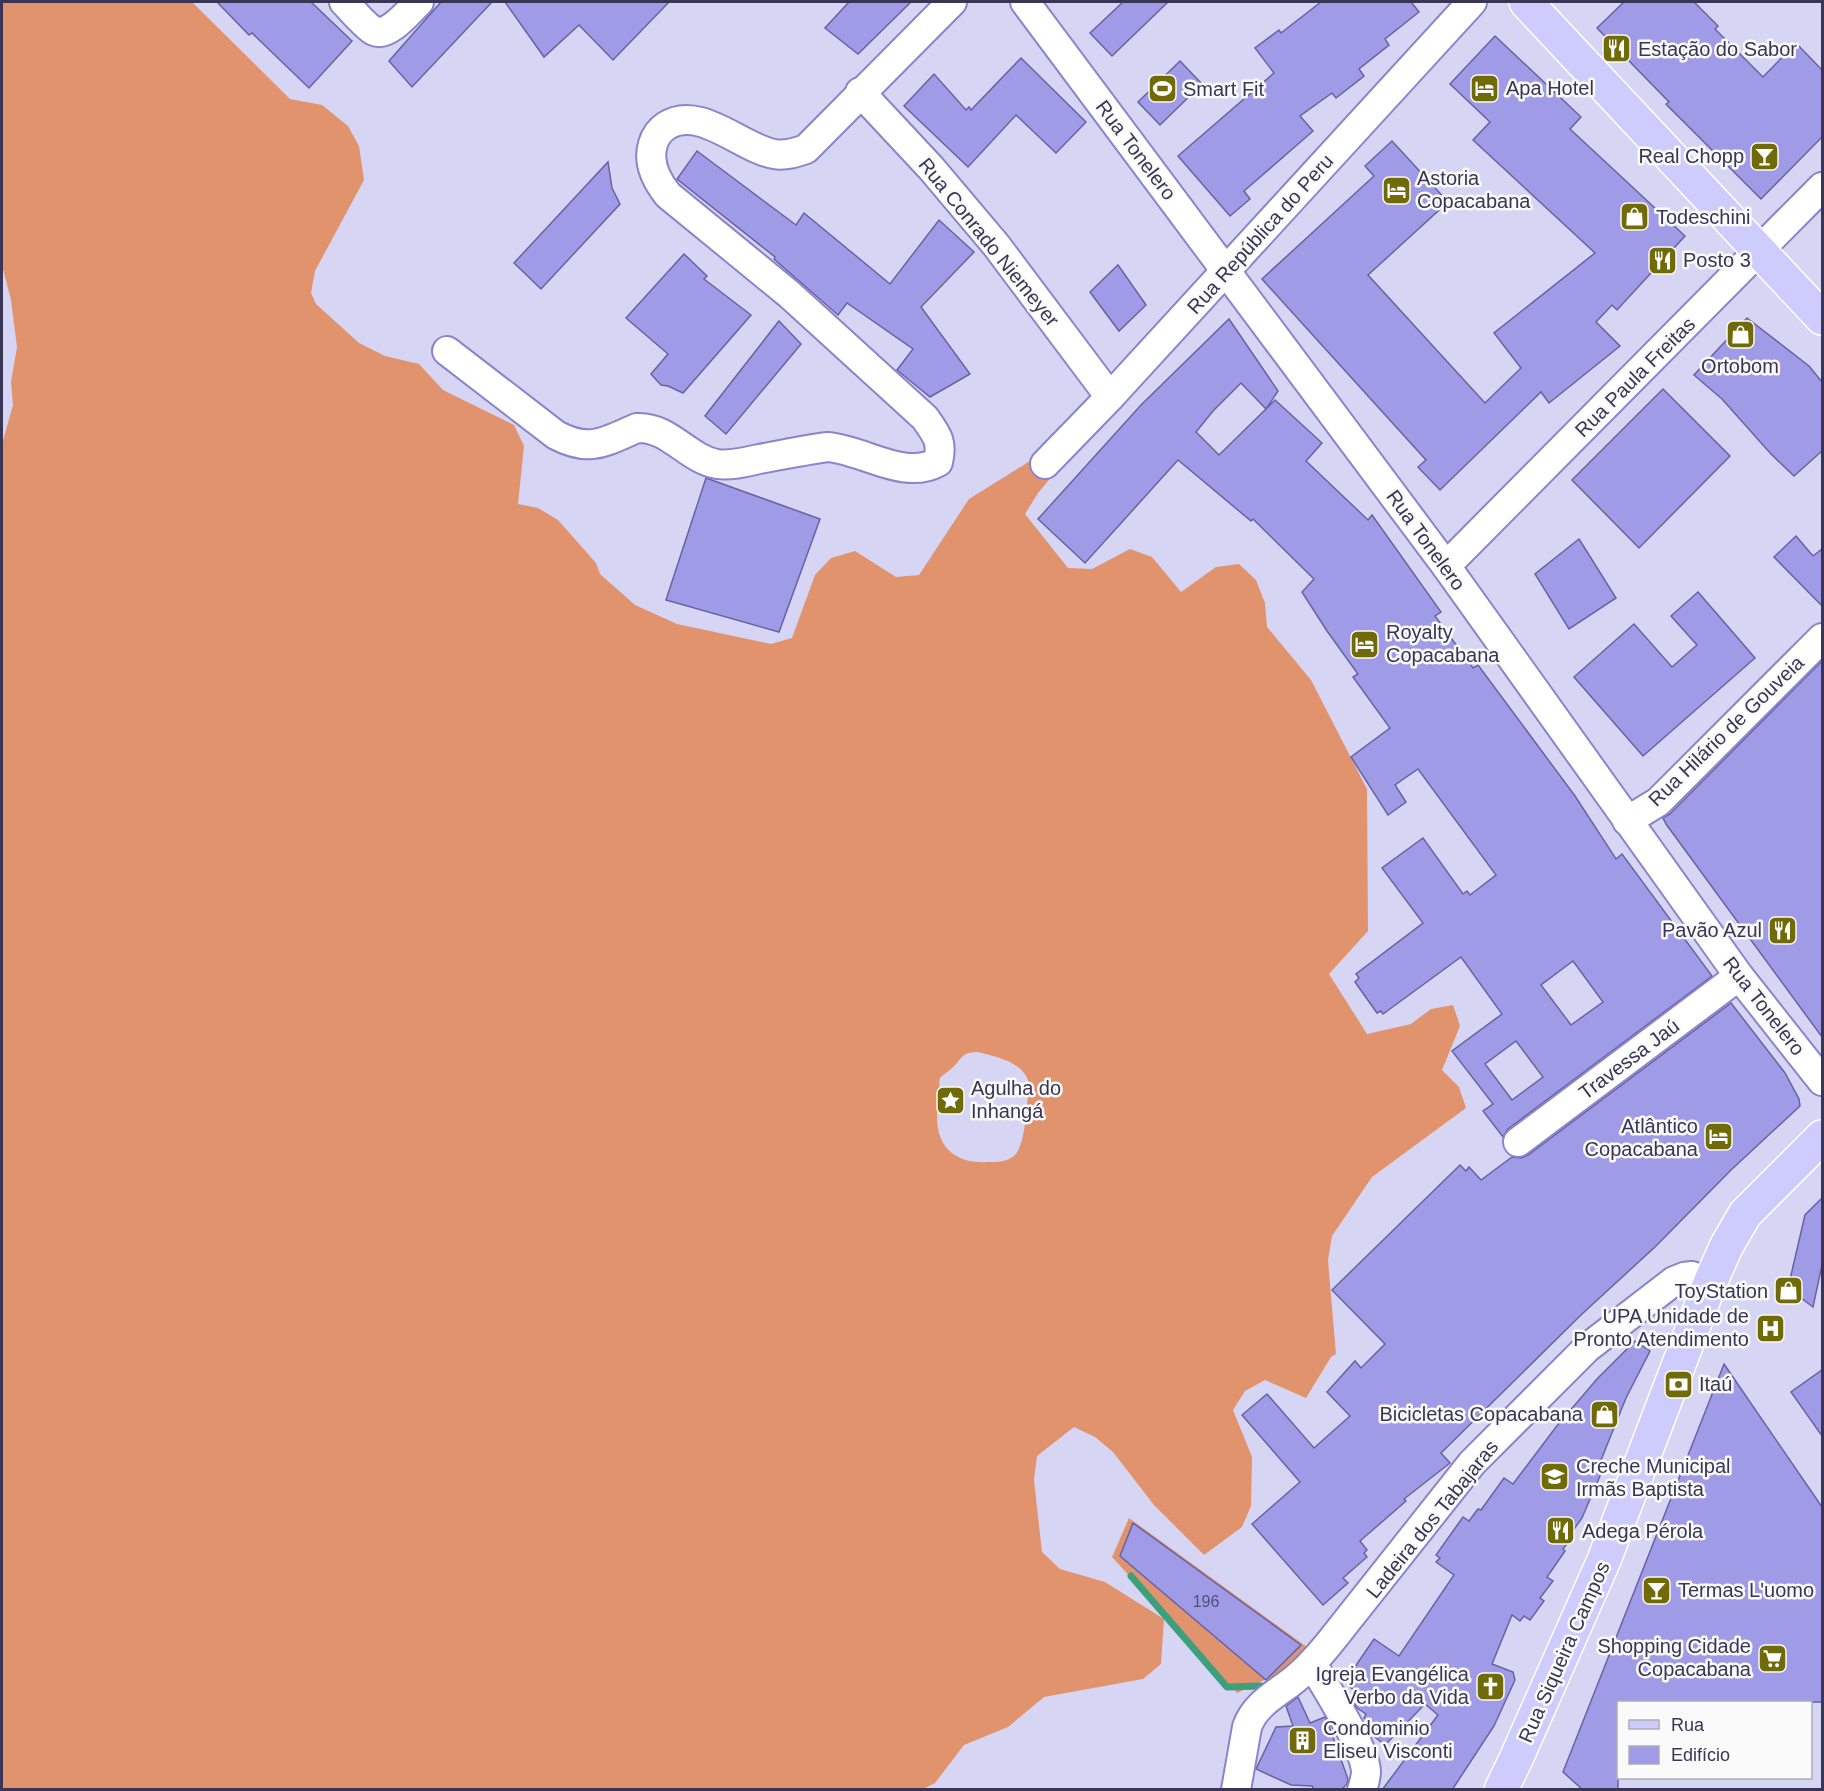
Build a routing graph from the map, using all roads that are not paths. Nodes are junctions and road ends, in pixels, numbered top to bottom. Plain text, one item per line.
1 (344, 2) edge
2 (419, 2) edge
3 (952, 2) edge
4 (1025, 2) edge
5 (1472, 2) edge
6 (1526, 2) edge
7 (860, 92) junction
8 (1822, 187) edge
9 (1760, 251) junction
10 (1226, 271) junction
11 (1822, 318) edge
12 (447, 351) dead end
13 (1110, 397) junction
14 (1046, 464) dead end
15 (1446, 566) junction
16 (1822, 638) edge
17 (1627, 821) junction
18 (1739, 976) junction
19 (1822, 1081) edge
20 (1822, 1137) edge
21 (1518, 1142) dead end
22 (1710, 1283) junction
23 (1312, 1663) junction
24 (1510, 1786) edge
25 (1236, 1790) edge
26 (1362, 1790) edge

1 - 2 street
3 - 7 street
4 - 10 street, Rua Tonelero
5 - 10 street, Rua República do Peru
6 - 9 main road
7 - 12 street
7 - 13 street, Rua Conrado Niemeyer
8 - 9 street, Rua Paula Freitas
9 - 11 main road
9 - 15 street, Rua Paula Freitas
10 - 13 street, Rua República do Peru
10 - 15 street, Rua Tonelero
13 - 14 street, Rua República do Peru
15 - 17 street, Rua Tonelero
16 - 17 street, Rua Hilário de Gouveia
17 - 18 street, Rua Tonelero
18 - 19 street, Rua Tonelero
18 - 21 street, Travessa Jaú
20 - 22 main road, Rua Siqueira Campos
22 - 23 street, Ladeira dos Tabajaras
22 - 24 main road, Rua Siqueira Campos
23 - 25 street, Ladeira dos Tabajaras
23 - 26 street

